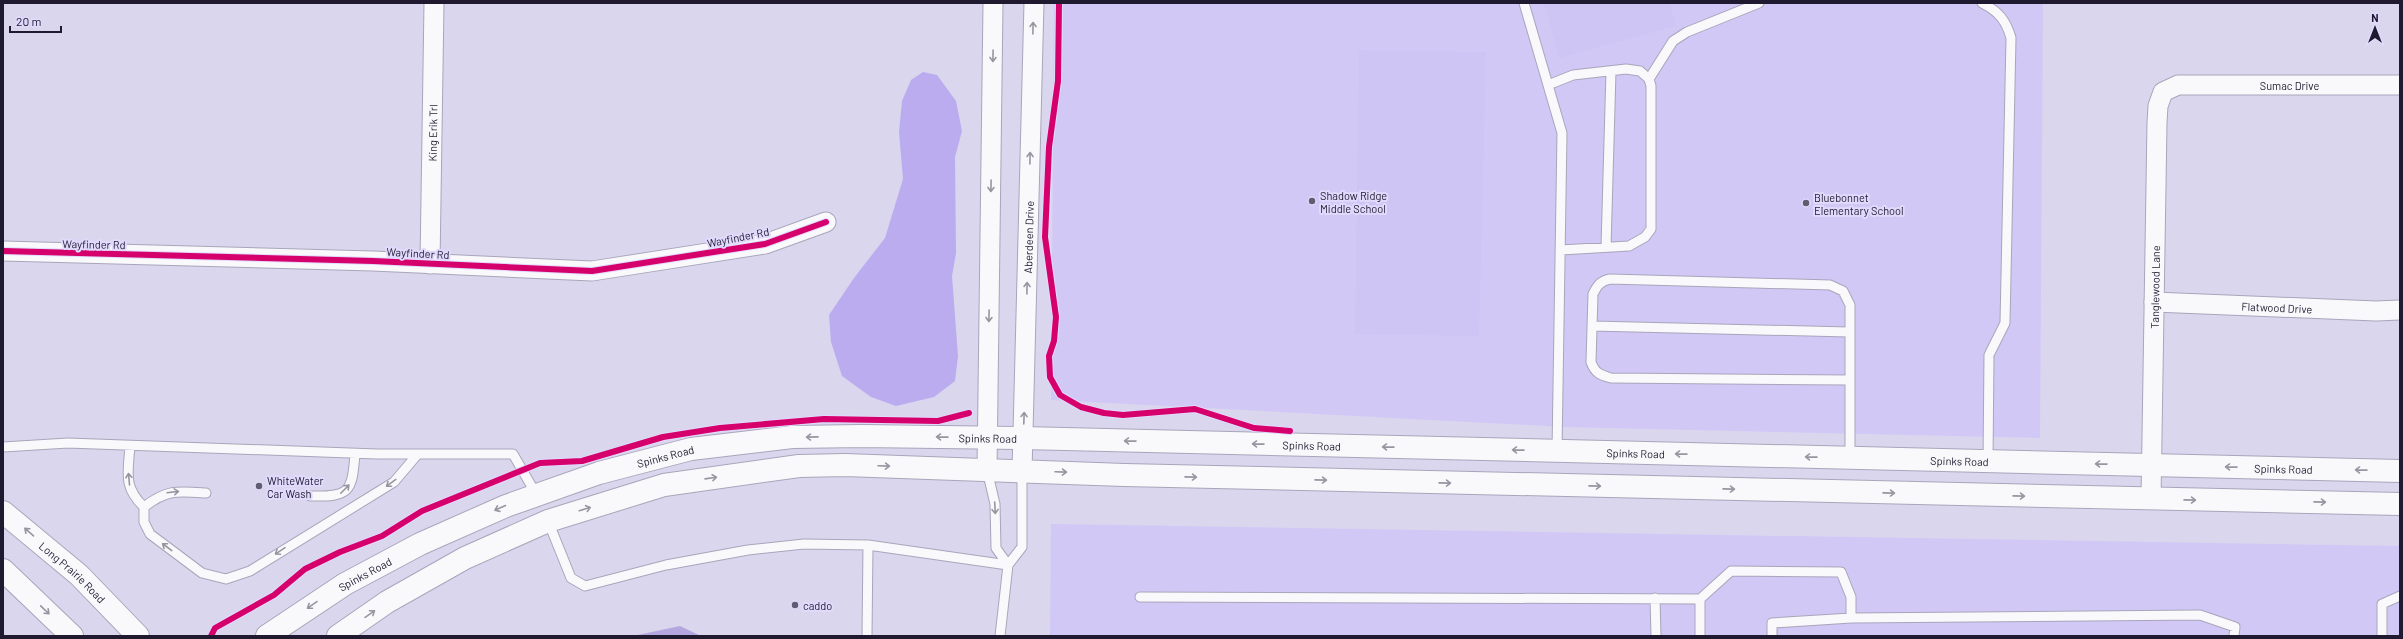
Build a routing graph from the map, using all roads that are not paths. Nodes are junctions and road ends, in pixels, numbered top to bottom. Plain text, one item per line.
1 (434, 3) edge
2 (993, 3) edge
3 (1034, 3) edge
4 (1524, 3) edge
5 (1758, 3) edge
6 (1982, 3) edge
7 (1612, 71) junction
8 (1649, 79) junction
9 (2400, 85) edge
10 (1548, 86) junction
11 (2178, 86) joint
12 (826, 222) dead end
13 (1606, 247) junction
14 (1560, 250) junction
15 (3, 252) edge
16 (430, 264) junction
17 (2154, 302) junction
18 (2400, 310) edge
19 (1592, 326) junction
20 (1849, 332) junction
21 (1849, 380) junction
22 (988, 438) junction
23 (1023, 438) junction
24 (130, 446) junction
25 (3, 447) edge
26 (1557, 451) junction
27 (355, 454) junction
28 (417, 455) junction
29 (1850, 458) junction
30 (1988, 461) junction
31 (2152, 465) junction
32 (988, 470) junction
33 (1022, 471) junction
34 (2400, 471) edge
35 (1556, 485) junction
36 (1850, 492) junction
37 (206, 493) dead end
38 (536, 494) junction
39 (310, 496) dead end
40 (2151, 499) junction
41 (2400, 504) edge
42 (144, 507) junction
43 (3, 512) edge
44 (548, 521) junction
45 (868, 545) junction
46 (1008, 566) junction
47 (3, 570) edge
48 (2400, 596) edge
49 (1140, 597) dead end
50 (1656, 598) junction
51 (1700, 599) junction
52 (1852, 618) junction
53 (72, 636) edge
54 (138, 636) edge
55 (267, 636) edge
56 (338, 636) edge
57 (867, 636) edge
58 (1000, 636) edge
59 (1656, 636) edge
60 (1700, 636) edge
61 (1772, 636) edge
62 (2234, 636) edge
63 (2382, 636) edge

1 - 16 street, King Erik Trl
2 -> 22 street
23 -> 3 street, Aberdeen Drive
4 - 10 lane
5 - 8 lane
6 - 30 lane
7 - 8 lane
7 - 10 lane
7 - 13 lane
8 - 13 lane
9 - 11 street, Sumac Drive
10 - 14 lane
11 - 17 street, Tanglewood Lane
12 - 16 street, Wayfinder Rd
13 - 14 lane
14 - 26 lane
15 - 16 street, Wayfinder Rd
17 - 18 street, Flatwood Drive
17 - 31 street, Tanglewood Lane
19 - 20 lane
19 - 20 lane
19 - 21 lane
20 - 21 lane
21 - 29 lane
22 - 23 main road, Spinks Road
22 - 32 street
22 -> 38 main road, Spinks Road
26 -> 23 main road, Spinks Road
23 - 33 street, Aberdeen Drive
24 - 25 lane
24 - 27 lane
42 -> 24 lane
29 -> 26 main road, Spinks Road
26 - 35 main road
27 - 28 lane
39 -> 27 lane
28 - 38 lane
28 -> 42 lane
29 - 30 main road, Spinks Road
29 - 36 main road
31 -> 30 main road, Spinks Road
34 -> 31 main road, Spinks Road
31 - 40 street, Tanglewood Lane
32 - 33 main road
44 -> 32 main road
32 -> 46 lane
33 -> 35 main road
33 - 46 lane
35 -> 36 main road
36 -> 40 main road
42 -> 37 lane
38 - 44 main road
38 -> 55 main road, Spinks Road
40 -> 41 main road
54 -> 43 main road, Long Prairie Road
44 - 45 lane
56 -> 44 main road
45 - 46 lane
45 - 57 lane
46 - 58 lane
47 -> 53 main road
48 - 63 lane
49 - 50 lane
50 - 51 lane
50 - 59 lane
51 - 52 lane
51 - 60 lane
52 - 61 lane
52 - 62 lane

